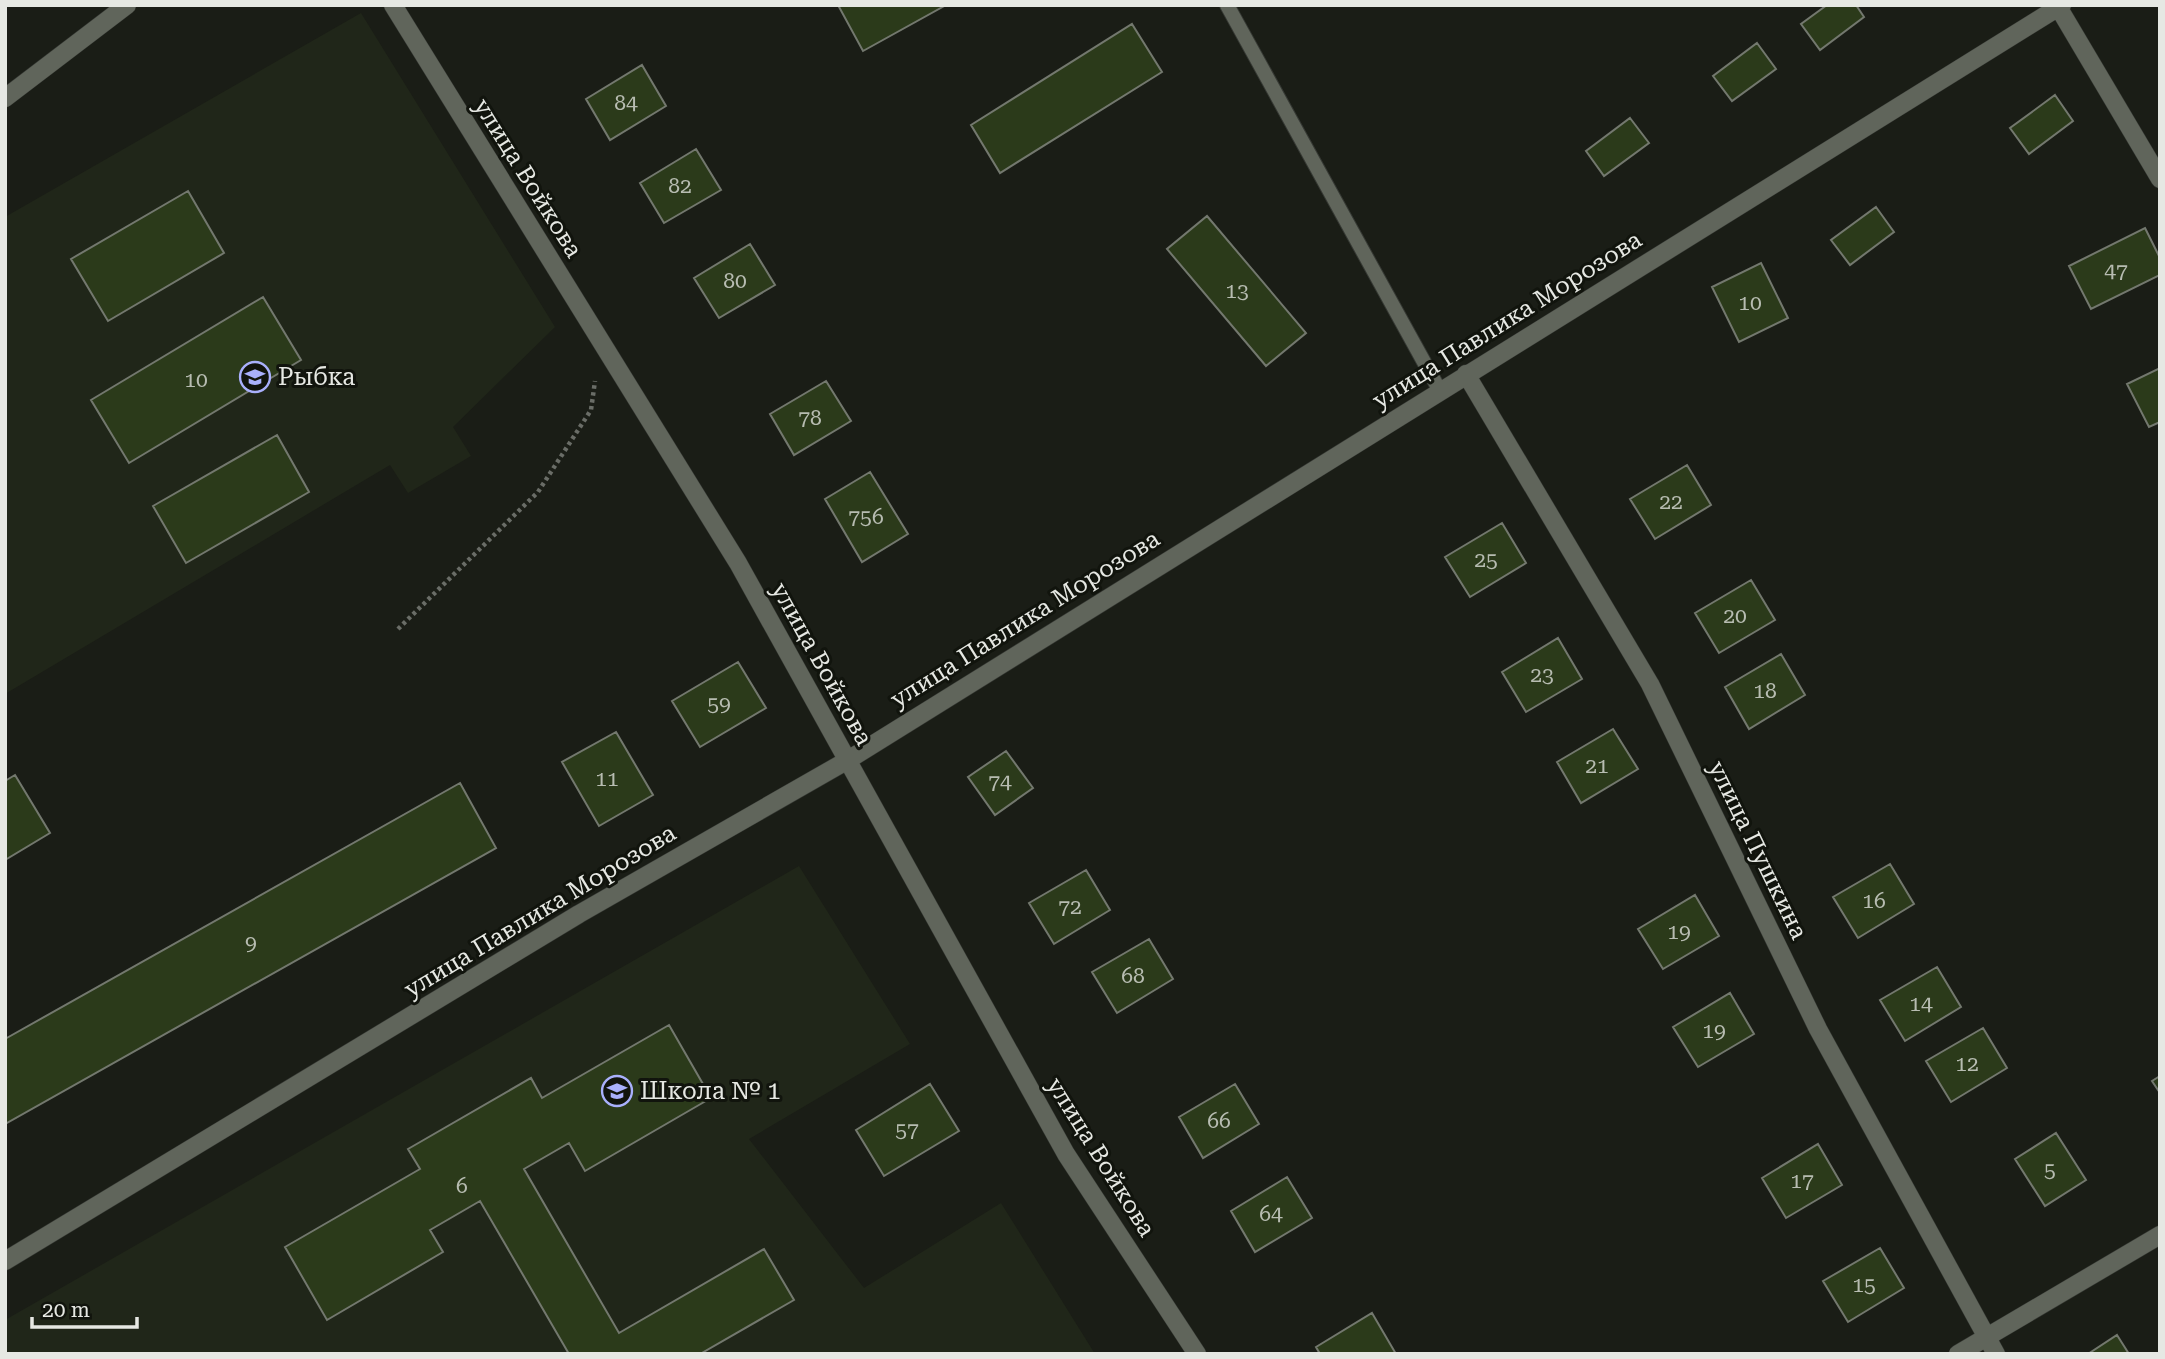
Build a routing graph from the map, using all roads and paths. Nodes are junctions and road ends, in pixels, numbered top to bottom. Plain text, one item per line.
1 (127, 5) edge
2 (393, 5) edge
3 (1227, 5) edge
4 (2059, 6) edge
5 (5, 98) edge
6 (2160, 179) edge
7 (601, 342) junction
8 (1466, 374) junction
9 (1440, 390) junction
10 (398, 629) dead end
11 (848, 760) junction
12 (2160, 1235) edge
13 (6, 1260) edge
14 (1986, 1336) junction
15 (1197, 1354) edge
16 (1958, 1354) edge
17 (1996, 1354) edge

1 - 5 street
2 - 7 street, улица Войкова
3 - 9 lane
4 - 6 street
4 - 8 street, улица Павлика Морозова
7 - 10 path
7 - 11 street, улица Войкова
8 - 9 street, улица Павлика Морозова
8 - 14 street, улица Пушкина
9 - 11 street, улица Павлика Морозова
11 - 13 street, улица Павлика Морозова
11 - 15 street, улица Войкова
12 - 14 street
14 - 16 street
14 - 17 street, улица Пушкина

